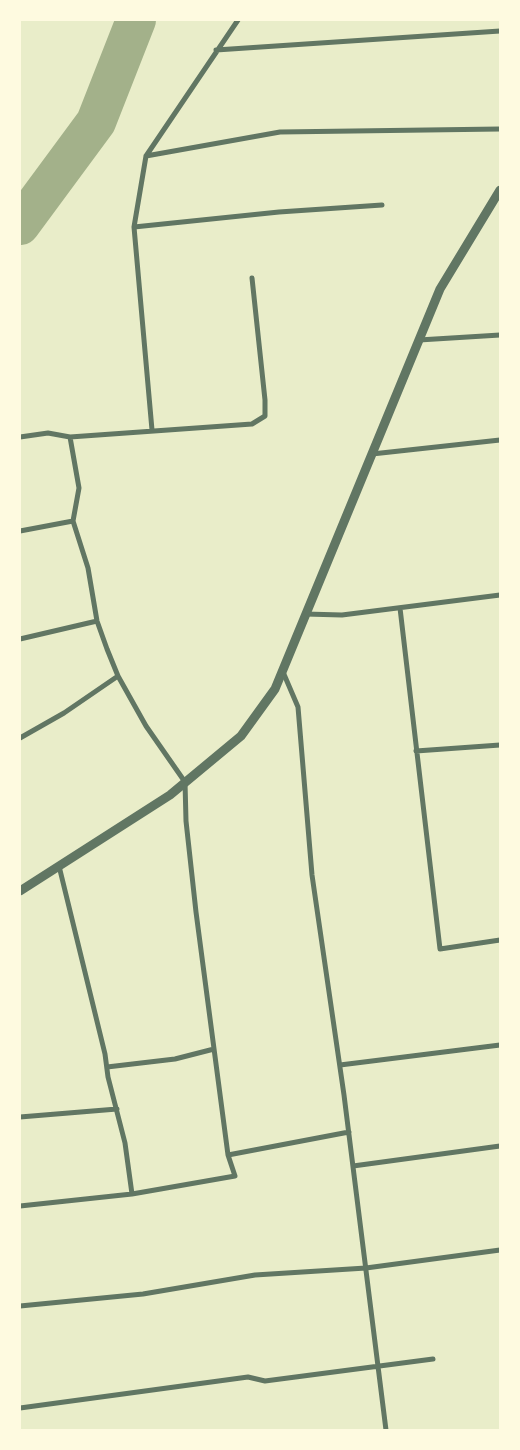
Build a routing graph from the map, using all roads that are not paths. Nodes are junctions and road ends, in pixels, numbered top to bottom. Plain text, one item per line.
1 (238, 20) edge
2 (500, 32) edge
3 (216, 50) junction
4 (500, 129) edge
5 (146, 156) junction
6 (500, 190) edge
7 (382, 205) dead end
8 (134, 227) junction
9 (252, 278) dead end
10 (500, 335) edge
11 (419, 340) junction
12 (152, 430) junction
13 (20, 437) edge
14 (70, 438) junction
15 (500, 440) edge
16 (371, 454) junction
17 (73, 521) junction
18 (20, 531) edge
19 (500, 595) edge
20 (400, 608) junction
21 (305, 614) junction
22 (98, 621) junction
23 (20, 639) edge
24 (282, 671) junction
25 (118, 676) junction
26 (20, 738) edge
27 (500, 745) edge
28 (416, 751) junction
29 (185, 782) junction
30 (59, 866) junction
31 (20, 891) edge
32 (500, 940) edge
33 (500, 1045) edge
34 (214, 1050) junction
35 (340, 1065) junction
36 (107, 1067) junction
37 (117, 1109) junction
38 (20, 1117) edge
39 (349, 1132) junction
40 (500, 1146) edge
41 (228, 1155) junction
42 (353, 1166) junction
43 (132, 1194) junction
44 (20, 1206) edge
45 (500, 1250) edge
46 (366, 1268) junction
47 (20, 1306) edge
48 (433, 1359) dead end
49 (378, 1365) junction
50 (20, 1408) edge
51 (386, 1430) edge

1 - 3 street
2 - 3 street
3 - 5 street
4 - 5 street
5 - 8 street
6 - 11 street
7 - 8 street
8 - 12 street
9 - 12 street
10 - 11 street
11 - 16 street
12 - 14 street
13 - 14 street
14 - 17 street
15 - 16 street
16 - 21 street
17 - 18 street
17 - 22 street
19 - 20 street
20 - 21 street
20 - 28 street
21 - 24 street
22 - 23 street
22 - 25 street
24 - 29 street
24 - 35 street
25 - 26 street
25 - 29 street
27 - 28 street
28 - 32 street
29 - 30 street
29 - 34 street
30 - 31 street
30 - 36 street
33 - 35 street
34 - 36 street
34 - 41 street
35 - 39 street
36 - 37 street
37 - 38 street
37 - 43 street
39 - 41 street
39 - 42 street
40 - 42 street
41 - 43 street
42 - 46 street
43 - 44 street
45 - 46 street
46 - 47 street
46 - 49 street
48 - 49 street
49 - 50 street
49 - 51 street

